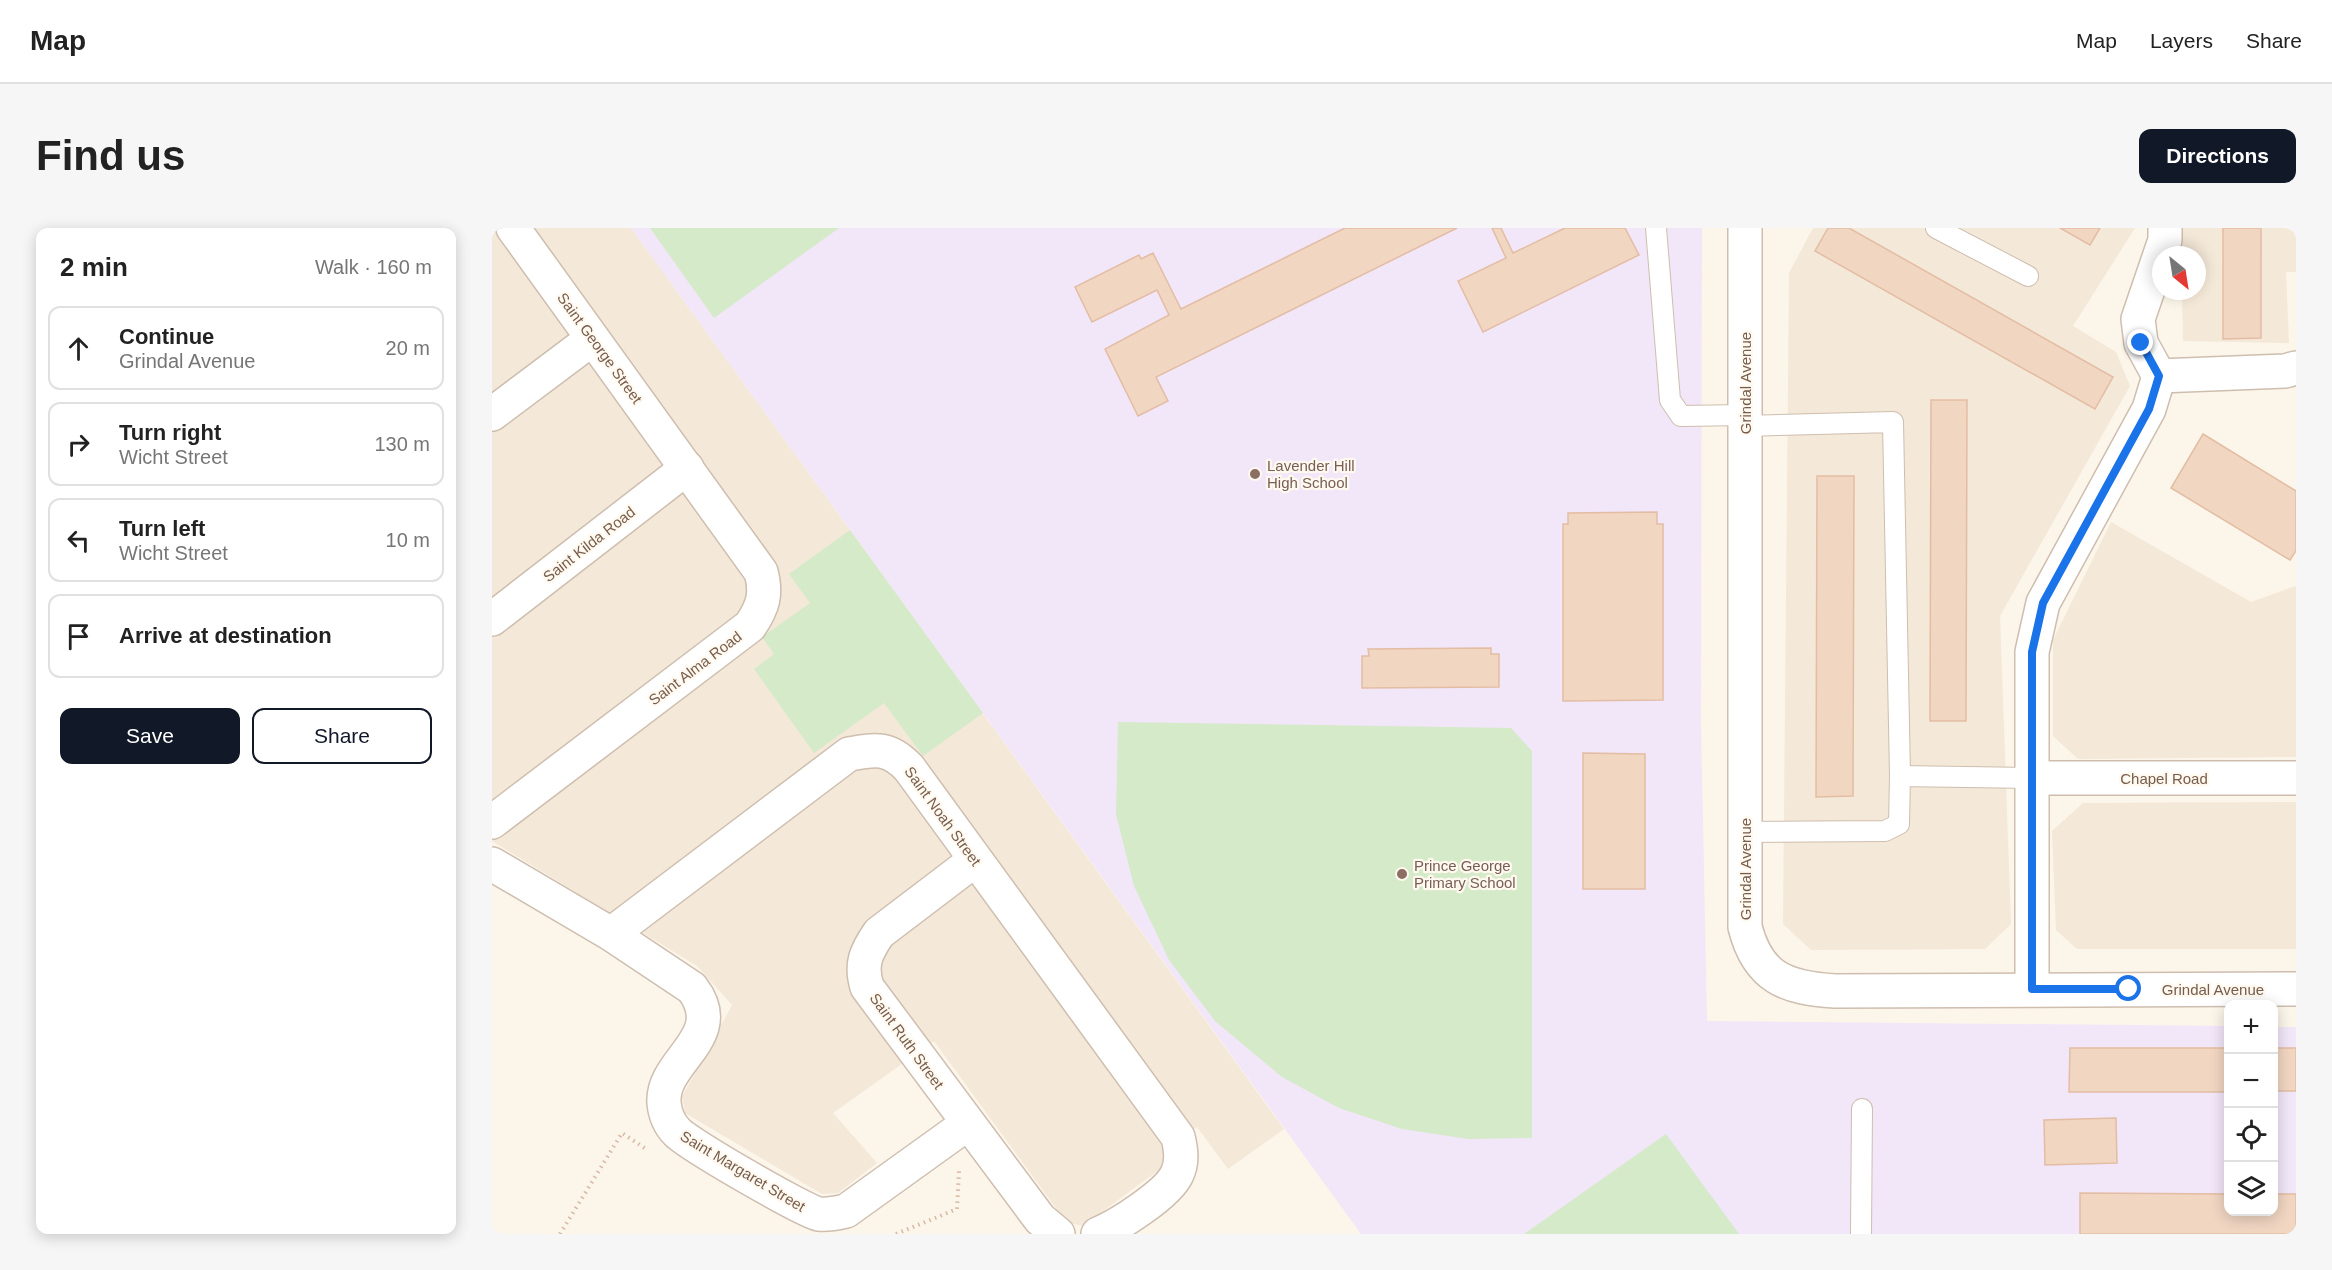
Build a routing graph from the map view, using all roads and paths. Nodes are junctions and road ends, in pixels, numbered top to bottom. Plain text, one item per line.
1 (513, 228) edge
2 (1656, 228) edge
3 (1745, 228) edge
4 (1936, 228) edge
5 (2165, 228) edge
6 (2028, 276) dead end
7 (592, 339) junction
8 (2296, 368) edge
9 (2159, 376) junction
10 (492, 414) edge
11 (1745, 421) junction
12 (687, 468) junction
13 (492, 619) edge
14 (1900, 776) junction
15 (2031, 778) junction
16 (2296, 778) edge
17 (492, 822) edge
18 (1745, 832) junction
19 (975, 861) junction
20 (492, 864) edge
21 (611, 934) junction
22 (2032, 989) junction
23 (2296, 990) edge
24 (1862, 1109) dead end
25 (967, 1124) junction
26 (650, 1152) dead end
27 (560, 1234) edge
28 (896, 1234) edge
29 (1058, 1234) edge
30 (1098, 1234) edge
31 (1861, 1234) edge

1 - 7 street, Saint George Street
2 - 11 lane
3 - 11 street, Grindal Avenue
4 - 6 lane
5 - 9 street
7 - 10 street
7 - 12 street, Saint George Street
8 - 9 street
9 - 15 street
11 - 14 lane
11 - 18 street, Grindal Avenue
12 - 13 street, Saint Kilda Road
12 - 17 street, Saint Alma Road
14 - 15 lane
14 - 18 lane
15 - 16 street, Chapel Road
15 - 22 street
18 - 22 street, Grindal Avenue
19 - 21 street, Saint Noah Street
19 - 25 street, Saint Ruth Street
19 - 30 street, Saint Noah Street
20 - 21 street
21 - 25 street, Saint Margaret Street
22 - 23 street, Grindal Avenue
24 - 31 lane
25 - 28 path
25 - 29 street, Saint Ruth Street
26 - 27 path

